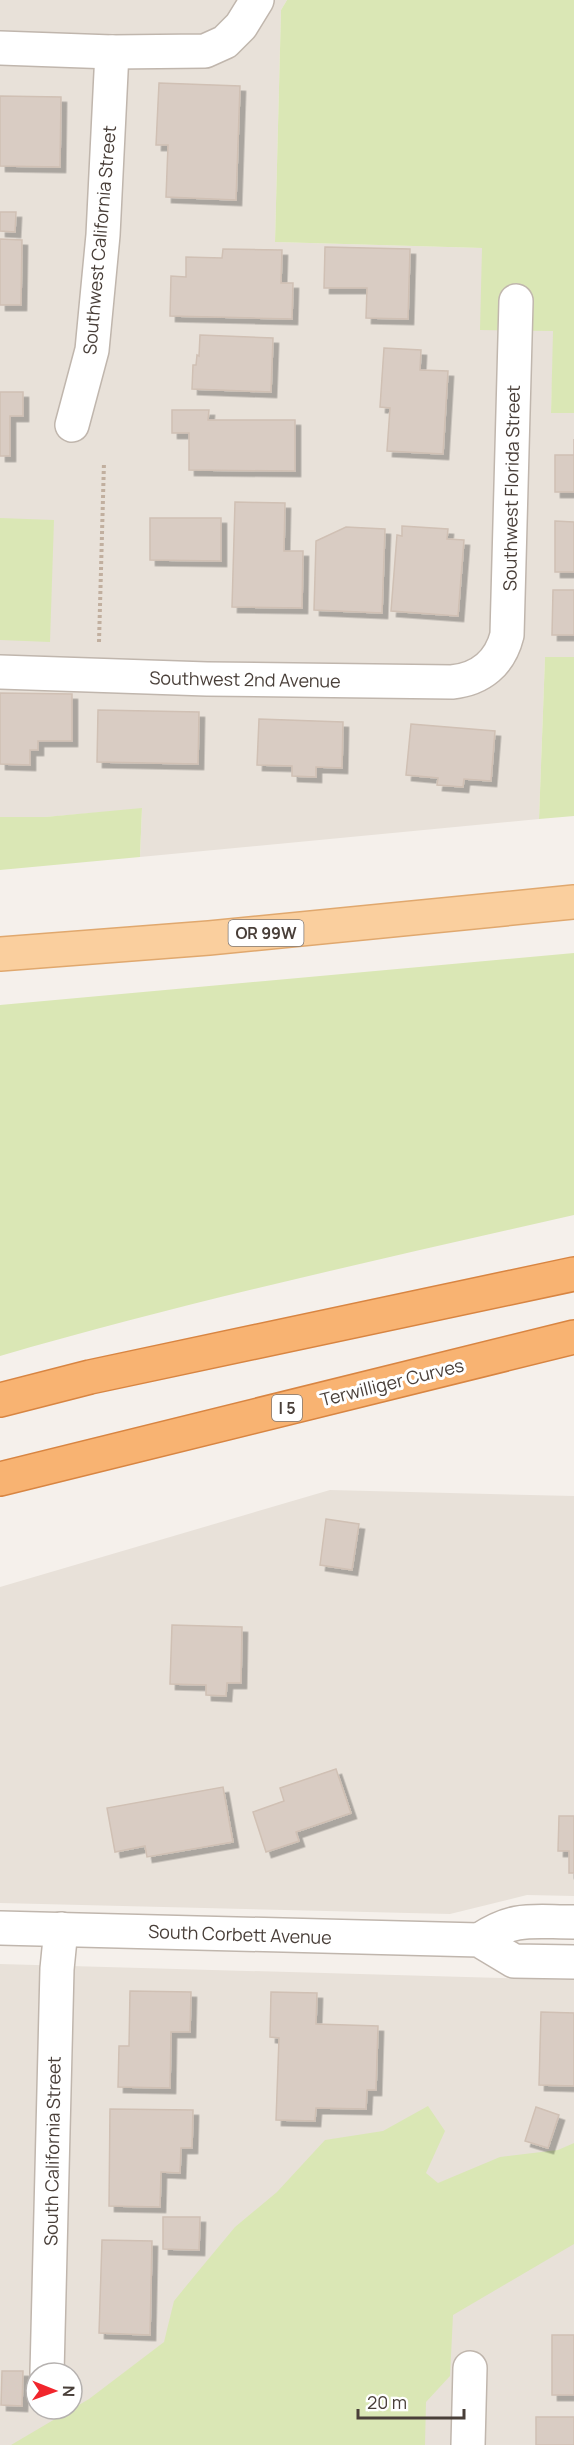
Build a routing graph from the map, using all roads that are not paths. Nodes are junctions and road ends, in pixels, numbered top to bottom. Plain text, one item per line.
1 (257, 0) edge
2 (0, 48) edge
3 (112, 52) junction
4 (516, 301) dead end
5 (72, 425) dead end
6 (488, 670) joint
7 (0, 672) edge
8 (574, 902) edge
9 (0, 954) edge
10 (574, 1274) edge
11 (574, 1336) edge
12 (0, 1400) edge
13 (0, 1479) edge
14 (574, 1922) edge
15 (0, 1928) edge
16 (61, 1929) junction
17 (479, 1940) junction
18 (574, 1962) edge
19 (47, 2361) edge
20 (470, 2368) dead end
21 (468, 2445) edge

1 - 3 street
2 - 3 street
3 - 5 street, Southwest California Street
4 - 6 street, Southwest Florida Street
6 - 7 street, Southwest 2nd Avenue
8 - 9 main road, OR 99W
10 - 12 highway
11 - 13 highway, Terwilliger Curves / I 5
14 - 17 street
15 - 16 street, South Corbett Avenue
16 - 17 street, South Corbett Avenue
16 - 19 street, South California Street
17 - 18 street, South Corbett Avenue
20 - 21 street

